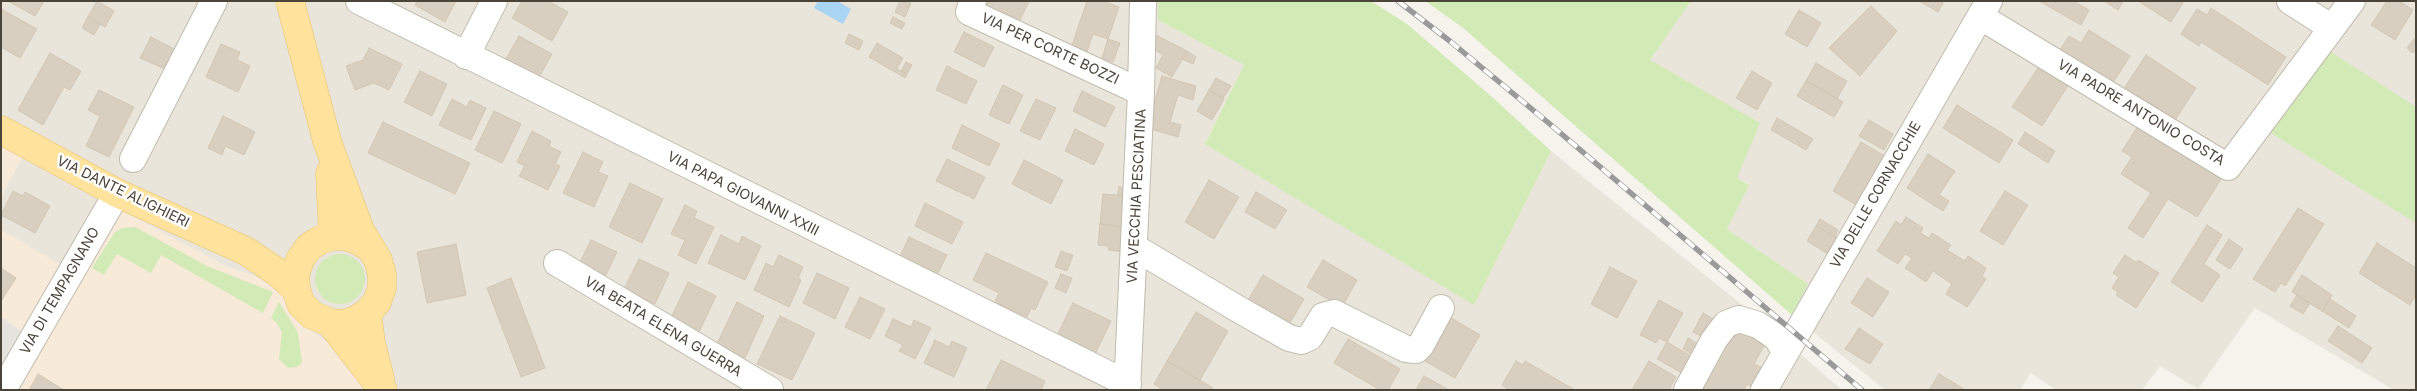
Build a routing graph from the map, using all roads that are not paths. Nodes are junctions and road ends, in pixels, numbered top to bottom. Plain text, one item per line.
1 (214, 1) edge
2 (290, 1) edge
3 (359, 1) edge
4 (494, 1) edge
5 (973, 1) edge
6 (1143, 1) edge
7 (2290, 1) edge
8 (2352, 1) edge
9 (394, 9) edge
10 (1985, 9) edge
11 (2332, 28) junction
12 (466, 56) junction
13 (1141, 92) junction
14 (1, 130) edge
15 (327, 141) junction
16 (133, 159) dead end
17 (117, 193) junction
18 (321, 242) junction
19 (1134, 247) junction
20 (370, 248) junction
21 (246, 251) junction
22 (557, 263) dead end
23 (296, 289) junction
24 (1441, 308) dead end
25 (367, 313) junction
26 (331, 323) junction
27 (1785, 352) junction
28 (1128, 387) edge
29 (4, 390) edge
30 (770, 390) edge
31 (1688, 390) edge
32 (1764, 390) edge

1 - 16 street
2 - 15 main road
3 - 9 street, VIA PAPA GIOVANNI XXIII
4 - 12 street
5 - 13 street, VIA PER CORTE BOZZI
6 - 13 street, VIA VECCHIA PESCIATINA
7 - 11 street
8 - 11 street, VIA PADRE ANTONIO COSTA
9 - 12 street, VIA PAPA GIOVANNI XXIII
10 - 11 street, VIA PADRE ANTONIO COSTA
10 - 27 street, VIA DELLE CORNACCHIE
12 - 28 street, VIA PAPA GIOVANNI XXIII
13 - 19 street, VIA VECCHIA PESCIATINA
14 - 17 main road, VIA DANTE ALIGHIERI
15 - 18 main road
15 - 20 main road
17 - 21 main road, VIA DANTE ALIGHIERI
17 - 29 street, VIA DI TEMPAGNANO
18 - 20 main road
18 - 21 main road, VIA DANTE ALIGHIERI
18 - 23 main road
19 - 24 street
19 - 28 street, VIA VECCHIA PESCIATINA
20 - 25 main road
21 - 23 main road, VIA DANTE ALIGHIERI
22 - 30 street, VIA BEATA ELENA GUERRA
23 - 26 main road
25 - 26 main road
25 - 26 main road
27 - 31 street
27 - 32 street, VIA DELLE CORNACCHIE

